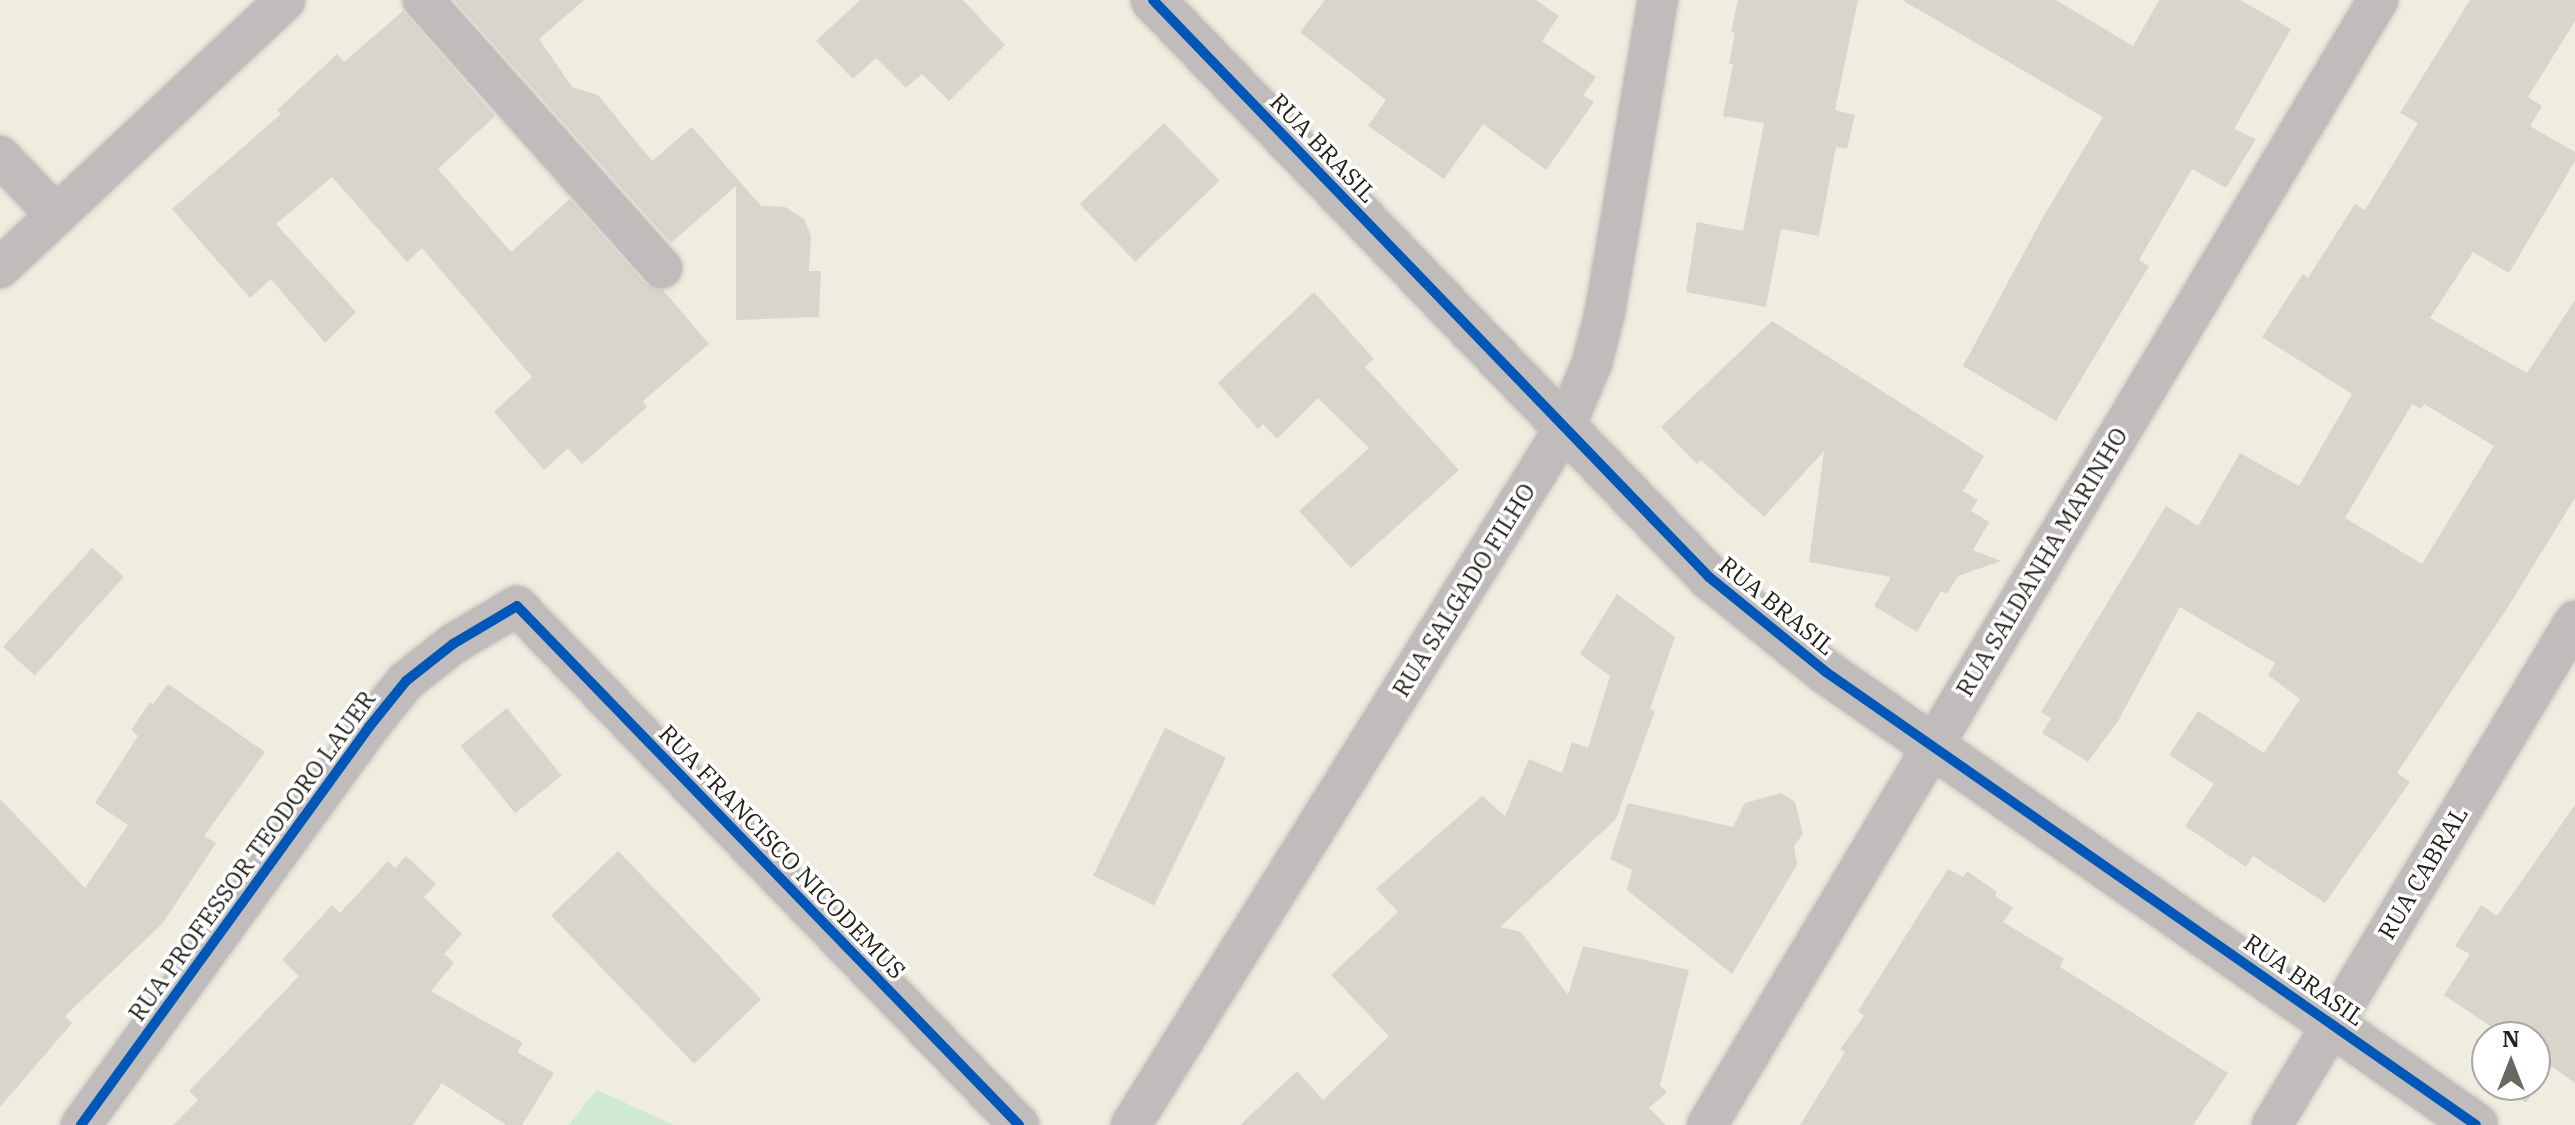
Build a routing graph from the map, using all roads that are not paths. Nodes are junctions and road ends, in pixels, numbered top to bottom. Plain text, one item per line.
1 (285, 0) edge
2 (423, 0) edge
3 (1153, 0) edge
4 (1658, 0) edge
5 (2378, 0) edge
6 (0, 156) edge
7 (55, 214) junction
8 (0, 268) edge
9 (662, 268) dead end
10 (1564, 429) junction
11 (517, 606) joint
12 (2575, 621) edge
13 (1932, 747) junction
14 (2332, 1024) junction
15 (81, 1125) edge
16 (1019, 1125) edge
17 (1131, 1125) edge
18 (1707, 1125) edge
19 (2272, 1125) edge
20 (2476, 1125) edge

1 - 7 street
2 - 9 street
3 - 10 street, RUA BRASIL
4 - 10 street, RUA SALGADO FILHO
5 - 13 street, RUA SALDANHA MARINHO
6 - 7 street
7 - 8 street
10 - 13 street, RUA BRASIL
10 - 17 street, RUA SALGADO FILHO
11 - 15 street, RUA PROFESSOR TEODORO LAUER
11 - 16 street, RUA FRANCISCO NICODEMUS
12 - 14 street, RUA CABRAL
13 - 14 street, RUA BRASIL
13 - 18 street, RUA SALDANHA MARINHO
14 - 19 street, RUA CABRAL
14 - 20 street, RUA BRASIL

